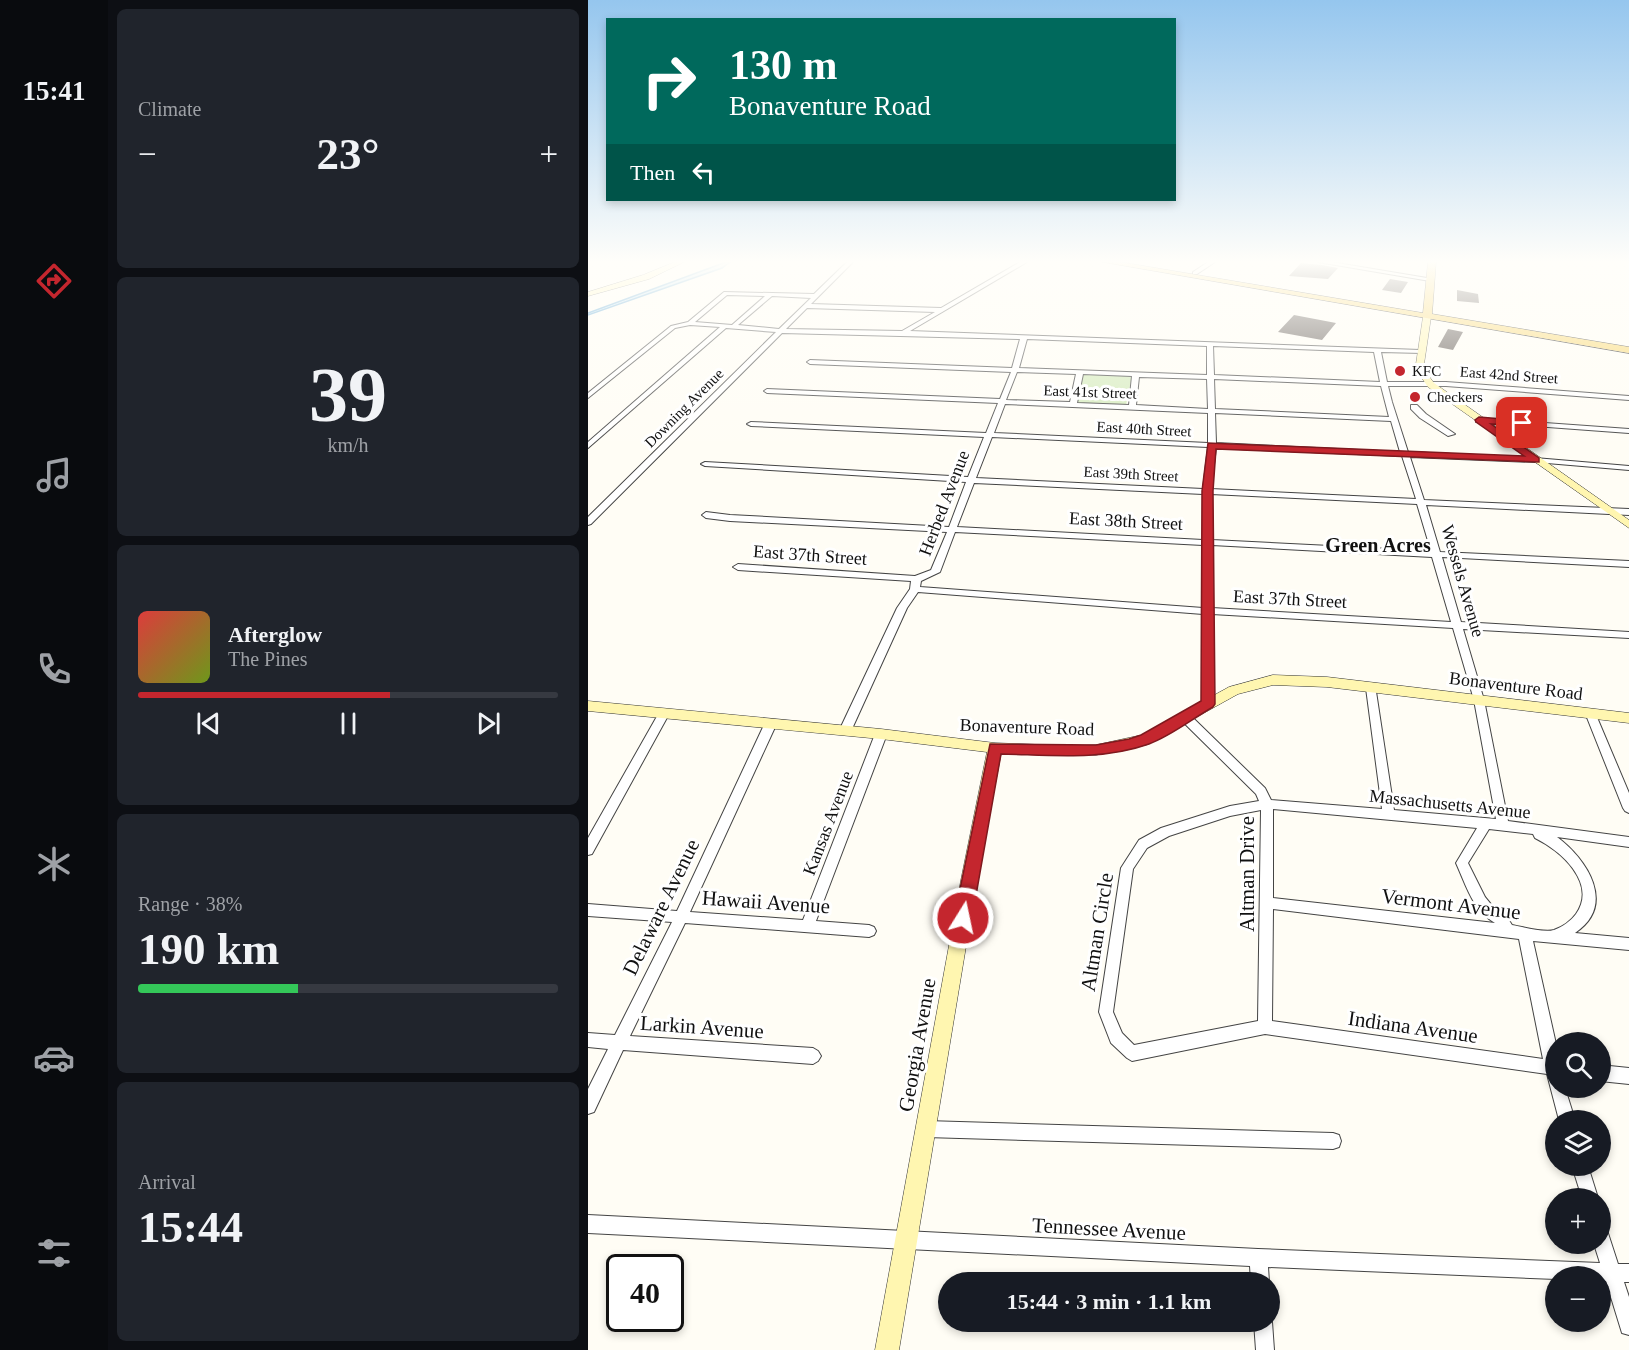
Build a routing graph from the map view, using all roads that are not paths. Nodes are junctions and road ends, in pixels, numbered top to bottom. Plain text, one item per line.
1 (682, 325) edge
2 (730, 325) joint
3 (787, 325) edge
4 (917, 325) edge
5 (1426, 325) edge
6 (1485, 325) edge
7 (1495, 325) edge
8 (781, 331) junction
9 (903, 333) junction
10 (1024, 338) junction
11 (1210, 344) junction
12 (1629, 345) edge
13 (1377, 350) junction
14 (1629, 350) edge
15 (1420, 352) junction
16 (810, 362) dead end
17 (1015, 369) junction
18 (1080, 372) junction
19 (1136, 374) junction
20 (1210, 376) junction
21 (1386, 384) junction
22 (1431, 385) junction
23 (767, 391) dead end
24 (588, 396) edge
25 (1629, 398) edge
26 (1002, 402) junction
27 (1073, 405) junction
28 (1414, 406) dead end
29 (1132, 407) junction
30 (1210, 411) junction
31 (1394, 419) junction
32 (1479, 420) junction
33 (751, 424) dead end
34 (1629, 431) edge
35 (1451, 434) dead end
36 (988, 435) junction
37 (1212, 445) junction
38 (588, 446) edge
39 (1406, 454) junction
40 (1535, 460) junction
41 (705, 464) dead end
42 (1629, 468) edge
43 (971, 480) junction
44 (1208, 491) junction
45 (1421, 502) junction
46 (1608, 510) junction
47 (1629, 512) edge
48 (706, 515) dead end
49 (588, 522) edge
50 (1629, 525) edge
51 (953, 528) junction
52 (1209, 542) junction
53 (1434, 554) junction
54 (1629, 564) edge
55 (738, 567) dead end
56 (915, 584) junction
57 (1209, 611) junction
58 (1455, 625) junction
59 (1629, 635) edge
60 (1371, 688) junction
61 (1479, 700) junction
62 (1208, 704) junction
63 (588, 706) edge
64 (664, 714) junction
65 (1591, 715) junction
66 (1186, 718) junction
67 (1625, 719) edge
68 (770, 726) junction
69 (844, 730) junction
70 (881, 734) junction
71 (995, 748) junction
72 (1267, 804) junction
73 (1629, 808) edge
74 (1389, 815) junction
75 (1485, 823) junction
76 (1503, 825) junction
77 (1527, 830) junction
78 (1629, 842) edge
79 (588, 850) edge
80 (1268, 903) junction
81 (588, 910) edge
82 (681, 917) junction
83 (808, 925) junction
84 (1508, 930) junction
85 (869, 931) dead end
86 (1525, 934) junction
87 (1555, 936) junction
88 (1629, 944) edge
89 (1265, 1027) junction
90 (1545, 1032) edge
91 (588, 1040) edge
92 (618, 1042) junction
93 (813, 1056) dead end
94 (1545, 1072) edge
95 (1611, 1074) edge
96 (1629, 1076) edge
97 (588, 1106) edge
98 (926, 1129) junction
99 (1333, 1141) dead end
100 (588, 1224) edge
101 (907, 1242) junction
102 (1611, 1254) edge
103 (1258, 1258) junction
104 (1259, 1272) edge
105 (1620, 1272) edge
106 (1629, 1326) edge
107 (1264, 1332) edge
108 (887, 1350) edge
109 (1265, 1350) edge

1 - 24 street
2 - 8 street
2 - 38 street
3 - 8 street, Downing Avenue
4 - 9 street
5 - 15 street
6 - 14 main road
7 - 12 main road
8 - 9 street
8 - 49 street, Downing Avenue
9 - 10 street
10 - 11 street
10 - 17 street, Herbed Avenue
11 - 13 street
11 - 20 street
13 - 15 street
13 - 21 street, Wessels Avenue
15 - 22 street
16 - 17 street, East 42nd Street
17 - 18 street, East 42nd Street
17 - 26 street, Herbed Avenue
18 - 19 street, East 42nd Street
18 - 27 street
19 - 20 street, East 42nd Street
19 - 29 street
20 - 21 street, East 42nd Street
20 - 30 street
21 - 22 street, East 42nd Street
21 - 31 street, Wessels Avenue
22 - 25 street, East 42nd Street
22 - 32 street
23 - 26 street, East 41st Street
26 - 27 street, East 41st Street
26 - 36 street, Herbed Avenue
27 - 29 street, East 41st Street
28 - 35 street
29 - 30 street, East 41st Street
30 - 31 street, East 41st Street
30 - 37 street
31 - 39 street, Wessels Avenue
32 - 34 street
32 - 40 street
33 - 36 street, East 40th Street
36 - 37 street, East 40th Street
36 - 43 street, Herbed Avenue
37 - 39 street, East 40th Street
37 - 44 street
39 - 40 street, East 40th Street
39 - 45 street, Wessels Avenue
40 - 42 street, East 40th Street
40 - 46 street
41 - 43 street, East 39th Street
43 - 44 street, East 39th Street
43 - 51 street, Herbed Avenue
44 - 45 street, East 39th Street
44 - 52 street
45 - 46 street, East 39th Street
45 - 53 street, Wessels Avenue
46 - 47 street, East 39th Street
46 - 50 street
48 - 51 street, East 38th Street
51 - 52 street, East 38th Street
51 - 56 street, Herbed Avenue
52 - 53 street, East 38th Street
52 - 57 street
53 - 54 street, East 38th Street
53 - 58 street, Wessels Avenue
55 - 56 street, East 37th Street
56 - 57 street, East 37th Street
56 - 69 street, Herbed Avenue
57 - 58 street, East 37th Street
57 - 62 street
58 - 59 street, East 37th Street
58 - 61 street, Wessels Avenue
60 - 61 street, Bonaventure Road
60 - 62 street, Bonaventure Road
60 - 74 street
61 - 65 street, Bonaventure Road
61 - 76 street, Wessels Avenue
62 - 66 street, Bonaventure Road
63 - 64 street, Bonaventure Road
64 - 68 street, Bonaventure Road
64 - 79 street
65 - 67 street, Bonaventure Road
65 - 73 street
66 - 71 street, Bonaventure Road
66 - 72 street, Altman Drive
68 - 69 street, Bonaventure Road
68 - 82 street, Delaware Avenue
69 - 70 street, Bonaventure Road
70 - 71 street, Bonaventure Road
70 - 83 street, Kansas Avenue
71 - 98 street, Georgia Avenue
72 - 74 street, Massachusetts Avenue
72 - 80 street, Altman Drive
72 - 89 street, Altman Circle
74 - 75 street, Massachusetts Avenue
75 - 76 street, Massachusetts Avenue
75 - 84 street
76 - 77 street, Massachusetts Avenue
77 - 78 street, Massachusetts Avenue
77 - 87 street
80 - 84 street, Vermont Avenue
80 - 89 street, Altman Drive
81 - 82 street, Hawaii Avenue
82 - 83 street, Hawaii Avenue
82 - 92 street, Delaware Avenue
83 - 85 street, Hawaii Avenue
84 - 86 street, Vermont Avenue
86 - 87 street, Vermont Avenue
86 - 90 street
87 - 88 street, Vermont Avenue
89 - 94 street, Indiana Avenue
91 - 92 street, Larkin Avenue
92 - 93 street, Larkin Avenue
92 - 97 street, Delaware Avenue
95 - 96 street
98 - 99 street
98 - 101 street, Georgia Avenue
100 - 101 street, Tennessee Avenue
101 - 103 street, Tennessee Avenue
101 - 108 street, Georgia Avenue
102 - 105 street
103 - 104 street
103 - 105 street, Tennessee Avenue
105 - 106 street
107 - 109 street

